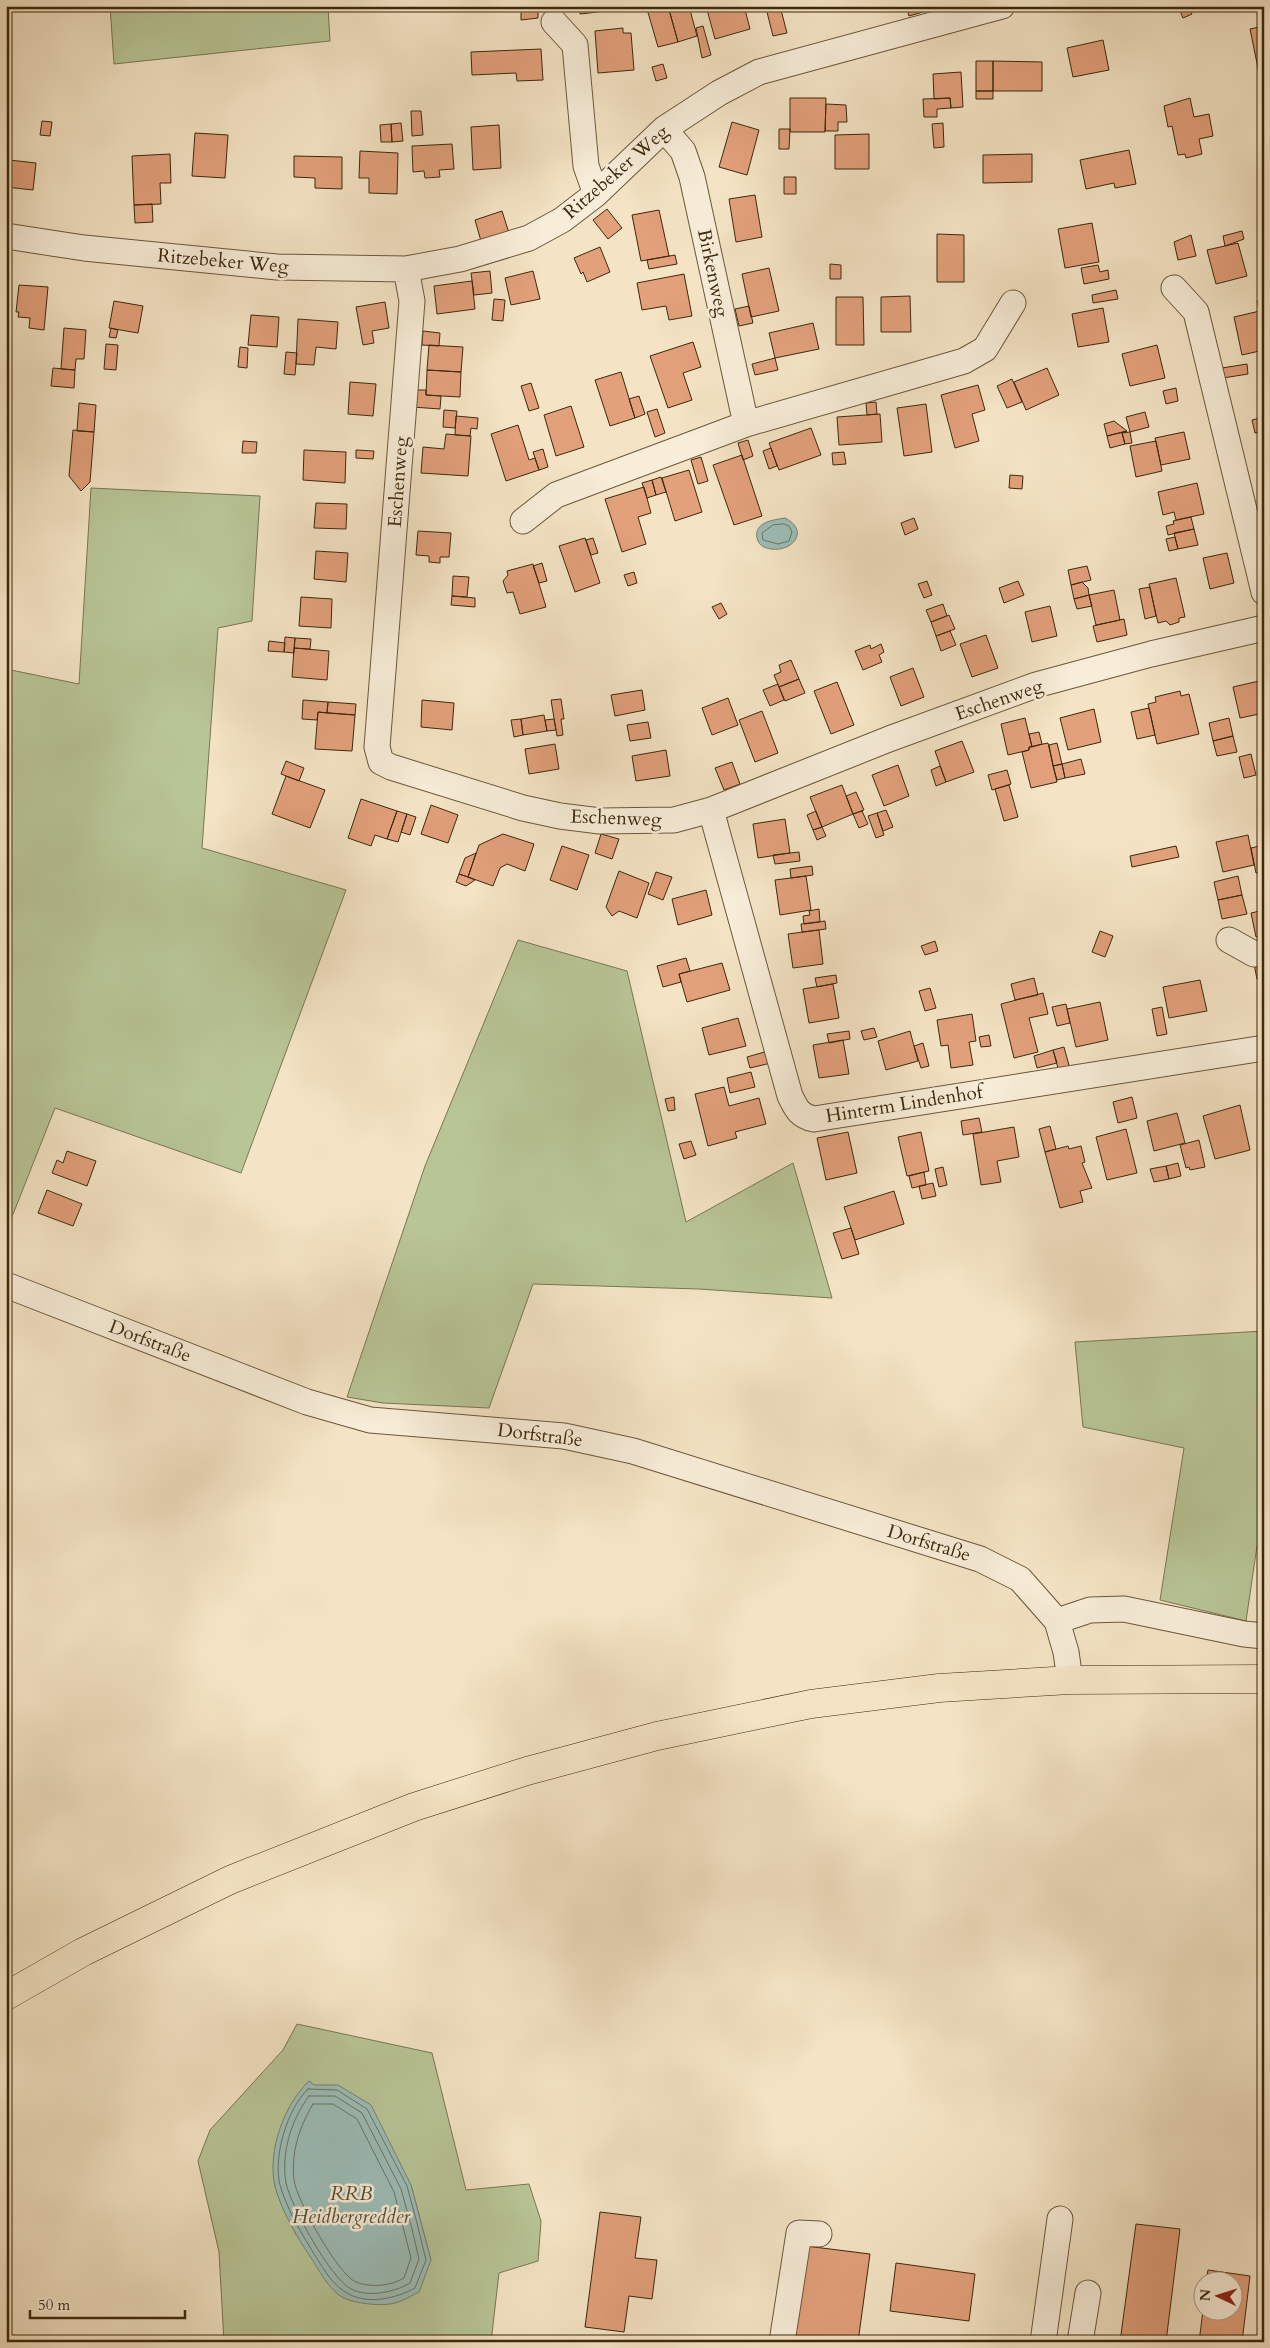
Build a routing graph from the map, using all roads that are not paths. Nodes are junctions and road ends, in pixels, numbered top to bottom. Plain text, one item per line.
1 (1002, 6) edge
2 (554, 22) dead end
3 (664, 129) junction
4 (596, 194) junction
5 (6, 236) edge
6 (406, 268) junction
7 (1174, 288) dead end
8 (1013, 303) dead end
9 (746, 424) junction
10 (523, 521) dead end
11 (1264, 592) edge
12 (1264, 628) edge
13 (711, 810) junction
14 (1228, 940) dead end
15 (1264, 952) edge
16 (1264, 1048) edge
17 (6, 1284) edge
18 (1057, 1621) junction
19 (1264, 1636) edge
20 (1264, 1679) edge
21 (1070, 1680) junction
22 (6, 1996) edge
23 (1060, 2219) dead end
24 (818, 2234) dead end
25 (1088, 2293) dead end
26 (782, 2342) edge
27 (1043, 2342) edge
28 (1080, 2342) edge

1 - 3 street, Ritzebeker Weg
2 - 4 street
3 - 4 street, Ritzebeker Weg
3 - 9 street, Birkenweg
4 - 6 street, Ritzebeker Weg
5 - 6 street, Ritzebeker Weg
6 - 13 street, Eschenweg
7 - 11 street
8 - 9 street
9 - 10 street
12 - 13 street, Eschenweg
13 - 16 street, Hinterm Lindenhof
14 - 15 street
17 - 18 street, Dorfstraße
18 - 19 street
18 - 21 street, Dorfstraße
20 - 21 main road
21 - 22 main road
23 - 27 street
24 - 26 street
25 - 28 street

